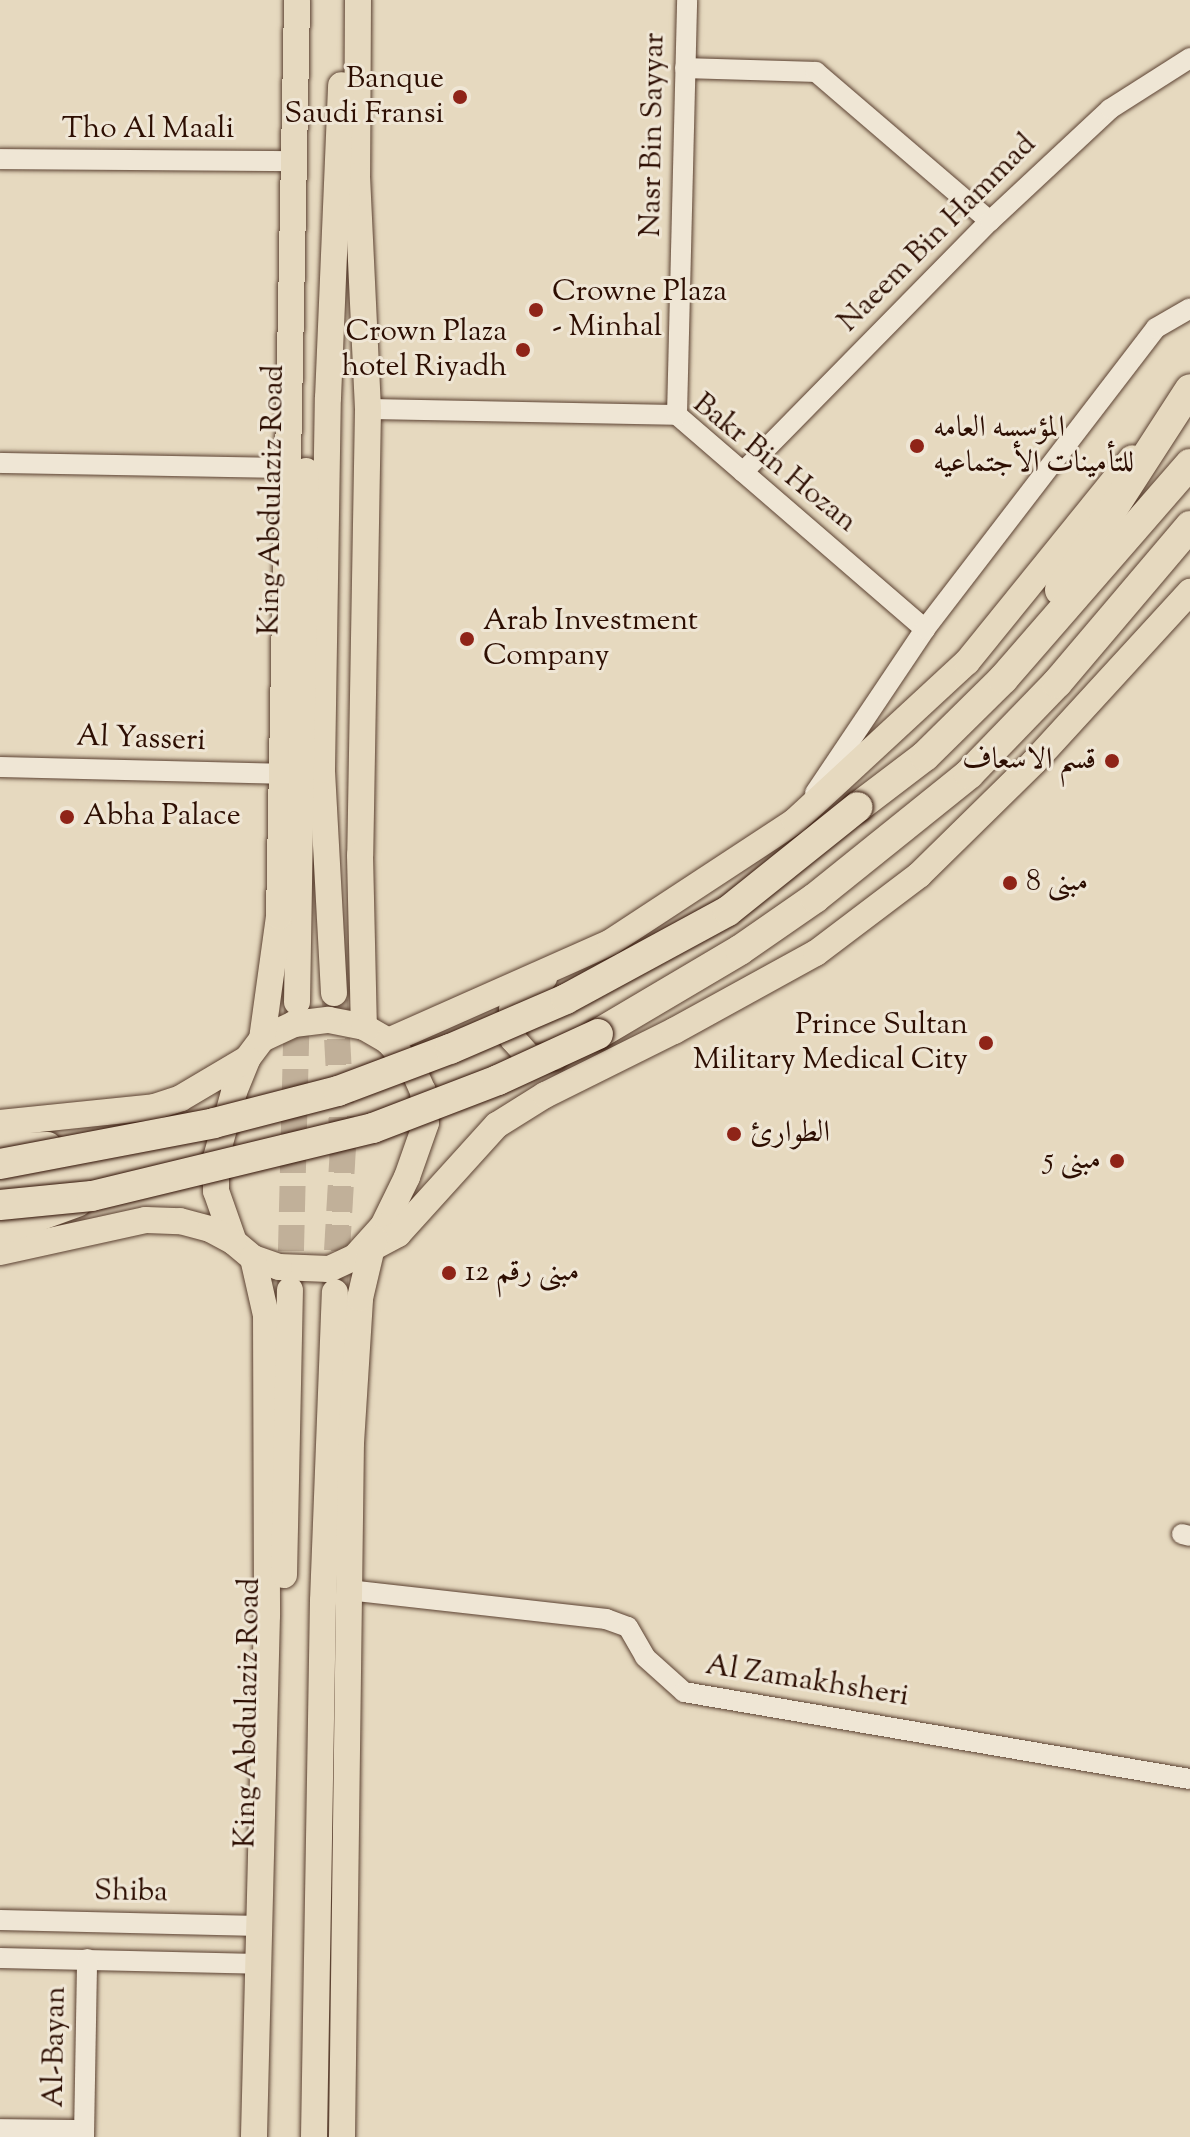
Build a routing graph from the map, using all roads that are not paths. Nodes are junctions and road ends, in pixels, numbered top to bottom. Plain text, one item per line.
1 (297, 0) edge
2 (307, 0) edge
3 (348, 0) edge
4 (358, 0) edge
5 (687, 0) edge
6 (1190, 58) edge
7 (685, 68) junction
8 (0, 159) edge
9 (295, 161) junction
10 (990, 221) junction
11 (1190, 308) edge
12 (1190, 388) edge
13 (368, 409) junction
14 (677, 415) junction
15 (0, 463) edge
16 (1190, 464) edge
17 (288, 468) junction
18 (743, 472) junction
19 (1190, 526) edge
20 (1190, 592) edge
21 (925, 629) junction
22 (1003, 679) junction
23 (0, 767) edge
24 (280, 774) junction
25 (795, 821) junction
26 (555, 967) junction
27 (334, 993) tunnel mouth
28 (297, 1002) tunnel mouth
29 (364, 1027) junction
30 (674, 1031) junction
31 (388, 1041) junction
32 (255, 1049) junction
33 (0, 1123) edge
34 (104, 1144) junction
35 (0, 1146) edge
36 (0, 1164) edge
37 (92, 1196) junction
38 (0, 1205) edge
39 (0, 1230) edge
40 (367, 1246) junction
41 (244, 1250) junction
42 (0, 1252) edge
43 (290, 1290) tunnel mouth
44 (335, 1292) tunnel mouth
45 (348, 1590) junction
46 (1190, 1779) edge
47 (0, 1920) edge
48 (260, 1926) junction
49 (0, 1958) edge
50 (87, 1959) junction
51 (259, 1964) junction
52 (0, 2129) edge
53 (84, 2133) edge
54 (254, 2137) edge
55 (262, 2137) edge
56 (314, 2137) edge
57 (342, 2137) edge

1 - 9 main road
2 - 28 main road, King Abdulaziz Road
3 - 27 main road, King Abdulaziz Road
4 - 13 main road
5 - 7 street, Nasr Bin Sayyar
6 - 10 street, Naeem Bin Hammad
7 - 10 street
7 - 14 street, Nasr Bin Sayyar
8 - 9 street, Tho Al Maali
9 - 17 main road
10 - 18 street, Naeem Bin Hammad
11 - 21 street
12 - 22 highway
12 - 25 main road
13 - 14 street, Bakr Bin Hozan
13 - 29 main road
14 - 18 street, Bakr Bin Hozan
15 - 17 street
16 - 22 highway
17 - 24 main road
18 - 21 street, Bakr Bin Hozan
19 - 37 highway, bridge
20 - 30 main road
21 - 25 street
22 - 34 highway, bridge
23 - 24 street, Al Yasseri
24 - 32 main road
25 - 26 main road
26 - 30 main road
26 - 31 main road
29 - 31 main road
29 - 32 main road
30 - 40 main road
31 - 40 main road
32 - 33 main road
32 - 41 main road
34 - 35 main road, bridge
34 - 36 highway, bridge
37 - 38 highway, bridge
37 - 39 highway, bridge
40 - 41 main road
40 - 45 main road
41 - 42 main road
41 - 48 main road
43 - 55 main road, King Abdulaziz Road
44 - 56 main road
45 - 46 street, Al Zamakhsheri
45 - 57 main road
47 - 48 street, Shiba
48 - 51 main road
49 - 50 street
50 - 51 street
50 - 53 street, Al-Bayan
51 - 54 main road
52 - 53 street

